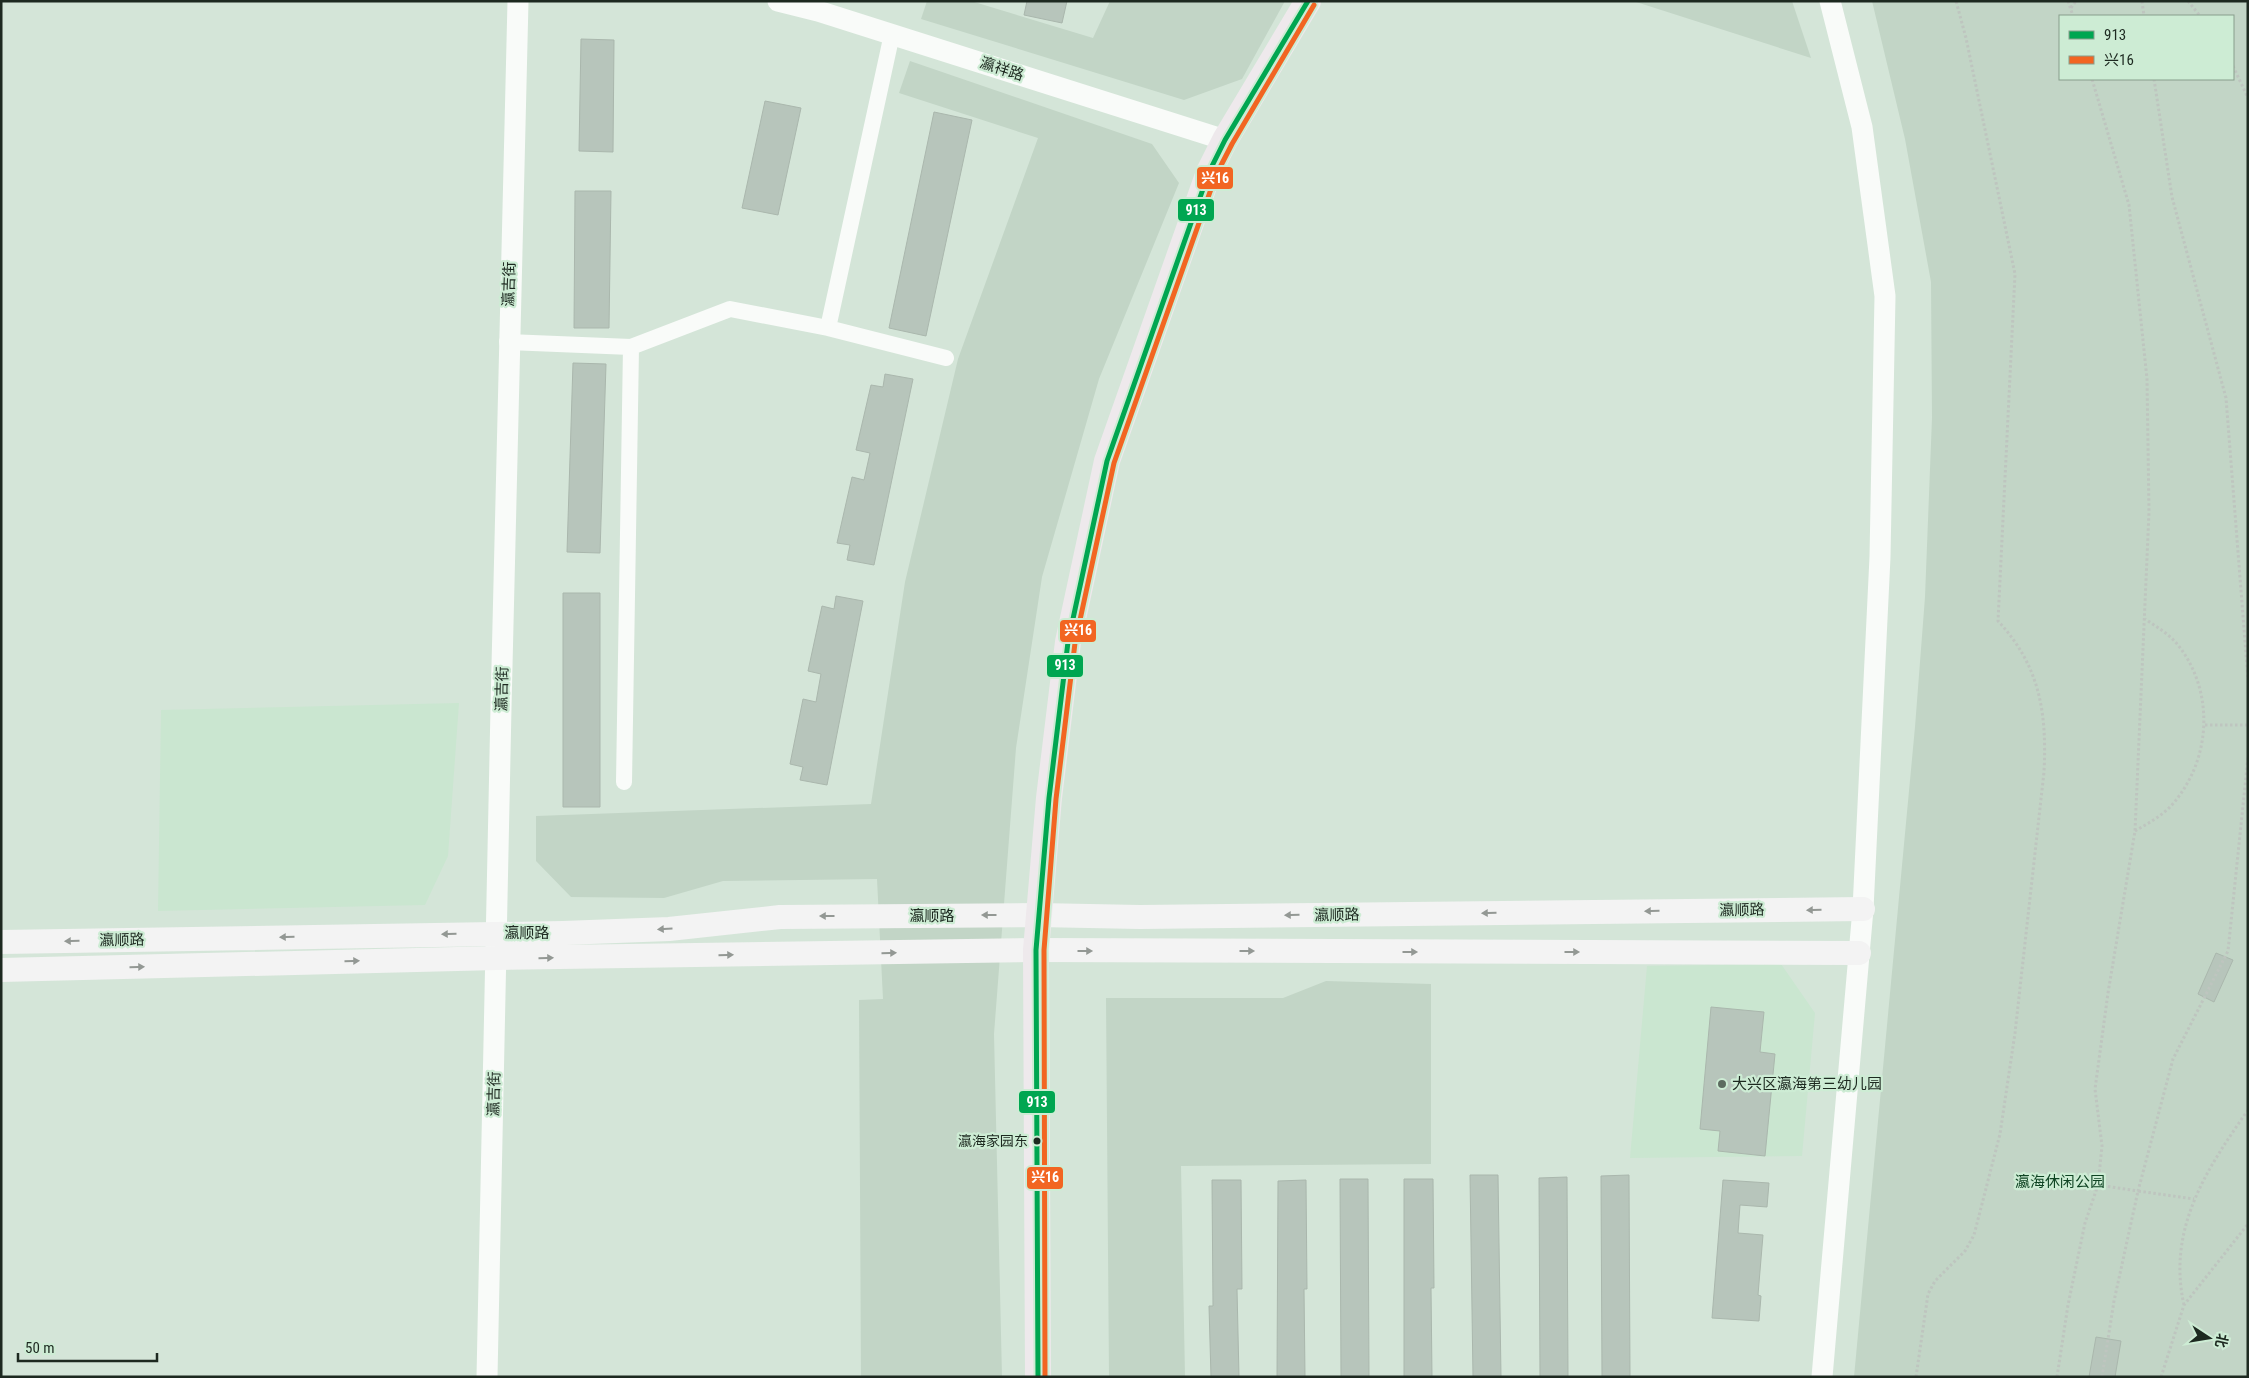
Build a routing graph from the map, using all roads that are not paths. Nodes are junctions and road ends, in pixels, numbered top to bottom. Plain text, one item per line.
1 (518, 1) edge
2 (778, 1) edge
3 (1308, 1) edge
4 (1830, 1) edge
5 (892, 34) junction
6 (1225, 140) junction
7 (828, 328) junction
8 (507, 342) junction
9 (631, 347) junction
10 (946, 358) dead end
11 (624, 782) dead end
12 (1863, 909) junction
13 (1038, 915) junction
14 (498, 934) junction
15 (1, 942) edge
16 (1036, 950) junction
17 (1859, 953) junction
18 (498, 958) junction
19 (1, 970) edge
20 (487, 1377) edge
21 (1038, 1377) edge
22 (1822, 1377) edge

1 - 8 street, 瀛吉街
2 - 5 street, 瀛祥路
3 - 6 main road
4 - 12 street
5 - 6 street, 瀛祥路
5 - 7 street
6 - 13 main road
7 - 9 street
7 - 10 street
8 - 9 street
8 - 14 street, 瀛吉街
9 - 11 street
12 -> 13 main road, 瀛顺路
12 - 17 street
13 -> 14 main road, 瀛顺路
13 - 16 main road
14 -> 15 main road, 瀛顺路
14 - 18 street, 瀛吉街
16 -> 17 main road, 瀛顺路
18 -> 16 main road, 瀛顺路
16 - 21 main road
17 - 22 street
19 -> 18 main road, 瀛顺路
18 - 20 street, 瀛吉街

